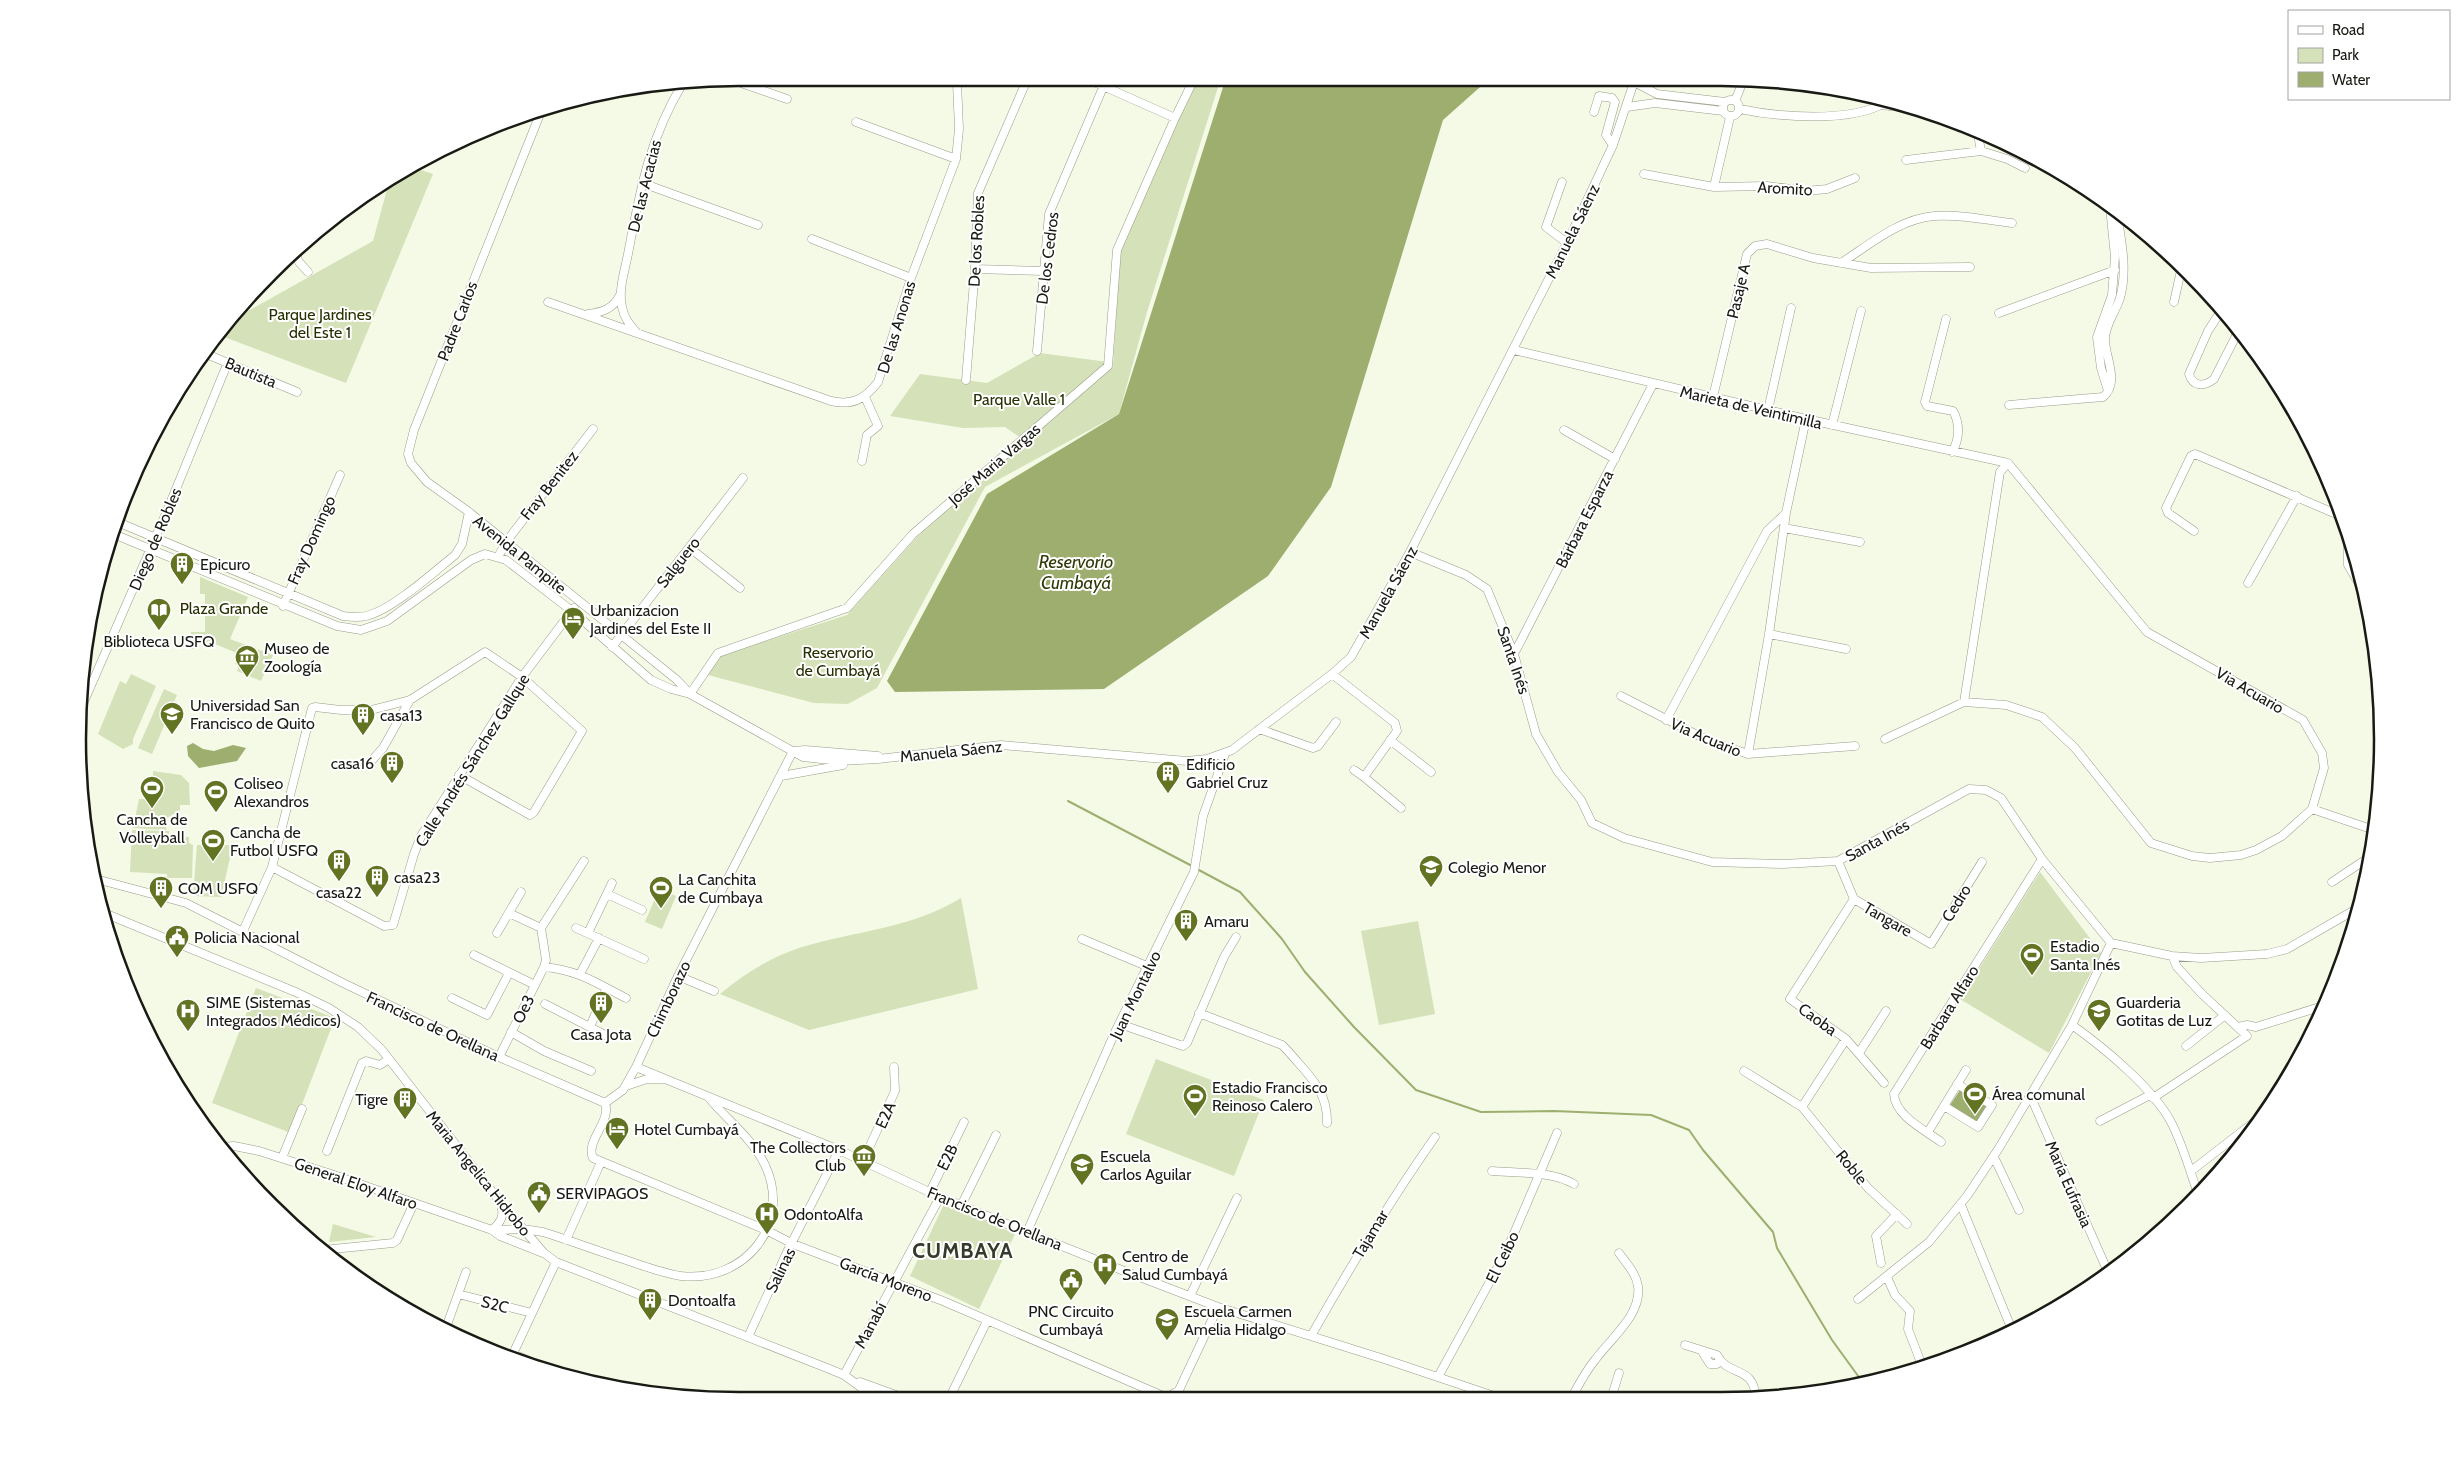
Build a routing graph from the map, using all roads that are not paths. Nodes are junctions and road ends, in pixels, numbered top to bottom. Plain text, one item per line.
1 (750, 86) edge
2 (957, 86) edge
3 (1024, 86) edge
4 (1104, 86) edge
5 (1106, 86) edge
6 (1191, 86) edge
7 (1633, 86) edge
8 (1643, 86) edge
9 (1740, 87) edge
10 (679, 90) edge
11 (787, 99) dead end
12 (1734, 100) junction
13 (1725, 102) junction
14 (1878, 105) edge
15 (1627, 107) junction
16 (1740, 109) junction
17 (1723, 111) junction
18 (1594, 112) dead end
19 (1730, 117) junction
20 (538, 118) edge
21 (1175, 118) junction
22 (856, 122) dead end
23 (1979, 139) edge
24 (1613, 146) junction
25 (1980, 151) junction
26 (956, 159) junction
27 (1906, 160) dead end
28 (2025, 168) dead end
29 (1644, 174) dead end
30 (1855, 178) dead end
31 (1562, 182) dead end
32 (642, 183) junction
33 (1714, 187) junction
34 (2111, 216) edge
35 (2118, 221) edge
36 (2012, 223) dead end
37 (758, 225) dead end
38 (812, 238) dead end
39 (1567, 243) junction
40 (297, 259) edge
41 (1841, 264) junction
42 (1970, 267) dead end
43 (975, 269) junction
44 (2115, 270) junction
45 (1043, 271) junction
46 (308, 272) dead end
47 (2180, 274) edge
48 (910, 278) junction
49 (620, 295) junction
50 (548, 302) dead end
51 (2174, 302) dead end
52 (1790, 308) dead end
53 (1861, 311) dead end
54 (1999, 313) dead end
55 (585, 314) junction
56 (2218, 316) edge
57 (1946, 319) dead end
58 (641, 336) junction
59 (2235, 337) edge
60 (1514, 350) junction
61 (1037, 352) dead end
62 (211, 356) edge
63 (228, 362) junction
64 (966, 380) dead end
65 (1653, 384) junction
66 (2108, 391) junction
67 (297, 392) dead end
68 (865, 397) junction
69 (1713, 397) junction
70 (2009, 405) dead end
71 (1768, 410) junction
72 (1806, 419) junction
73 (1832, 425) junction
74 (593, 429) dead end
75 (1564, 430) dead end
76 (1952, 452) junction
77 (1615, 459) junction
78 (862, 461) dead end
79 (2008, 463) junction
80 (340, 476) dead end
81 (743, 478) dead end
82 (2297, 496) junction
83 (469, 512) junction
84 (2333, 512) edge
85 (1786, 513) junction
86 (123, 524) edge
87 (1784, 528) junction
88 (2194, 531) dead end
89 (119, 536) edge
90 (155, 539) junction
91 (506, 542) junction
92 (1860, 542) dead end
93 (690, 548) junction
94 (150, 550) junction
95 (1410, 552) junction
96 (498, 557) junction
97 (2348, 557) edge
98 (443, 564) junction
99 (2352, 572) edge
100 (452, 574) junction
101 (2248, 583) dead end
102 (740, 588) dead end
103 (288, 593) junction
104 (579, 602) junction
105 (283, 606) junction
106 (572, 611) junction
107 (1769, 634) junction
108 (622, 636) junction
109 (612, 647) junction
110 (1846, 649) dead end
111 (1514, 654) junction
112 (1332, 674) junction
113 (522, 677) junction
114 (88, 691) edge
115 (690, 694) junction
116 (1621, 696) dead end
117 (410, 700) junction
118 (1964, 702) junction
119 (1666, 720) junction
120 (1336, 722) dead end
121 (1259, 729) junction
122 (1390, 740) junction
123 (1885, 740) dead end
124 (1855, 746) dead end
125 (793, 751) junction
126 (1225, 754) junction
127 (1748, 754) junction
128 (892, 757) junction
129 (878, 759) junction
130 (368, 766) dead end
131 (1354, 770) dead end
132 (1431, 772) dead end
133 (459, 775) junction
134 (781, 776) junction
135 (1364, 777) junction
136 (1400, 808) dead end
137 (2312, 809) junction
138 (2367, 828) edge
139 (2042, 859) junction
140 (584, 861) dead end
141 (1838, 861) junction
142 (1982, 862) dead end
143 (2362, 862) edge
144 (272, 867) junction
145 (102, 881) edge
146 (2332, 882) dead end
147 (612, 883) dead end
148 (521, 892) dead end
149 (607, 894) junction
150 (1854, 899) junction
151 (642, 910) dead end
152 (509, 913) junction
153 (2350, 914) edge
154 (110, 916) edge
155 (541, 928) junction
156 (576, 928) dead end
157 (243, 931) junction
158 (497, 933) dead end
159 (588, 933) junction
160 (1236, 937) dead end
161 (598, 938) junction
162 (1082, 939) dead end
163 (2111, 943) junction
164 (1931, 944) joint
165 (474, 955) dead end
166 (2172, 956) junction
167 (644, 959) dead end
168 (545, 964) junction
169 (1149, 967) junction
170 (509, 973) junction
171 (580, 974) junction
172 (678, 976) junction
173 (535, 985) junction
174 (606, 988) junction
175 (714, 991) dead end
176 (452, 998) dead end
177 (626, 998) dead end
178 (545, 1004) dead end
179 (2315, 1007) edge
180 (1886, 1011) dead end
181 (1199, 1014) junction
182 (2225, 1015) junction
183 (1120, 1024) junction
184 (2072, 1025) junction
185 (590, 1027) junction
186 (2238, 1027) junction
187 (512, 1032) junction
188 (609, 1037) dead end
189 (1846, 1039) junction
190 (2186, 1046) dead end
191 (1859, 1053) junction
192 (499, 1057) junction
193 (389, 1059) junction
194 (636, 1067) junction
195 (894, 1067) dead end
196 (1966, 1070) dead end
197 (1744, 1071) dead end
198 (591, 1072) dead end
199 (671, 1080) junction
200 (1884, 1083) dead end
201 (1957, 1084) junction
202 (626, 1086) junction
203 (2030, 1095) junction
204 (707, 1096) junction
205 (2152, 1096) junction
206 (605, 1103) junction
207 (1944, 1106) junction
208 (1802, 1107) junction
209 (302, 1109) dead end
210 (2100, 1121) dead end
211 (964, 1122) dead end
212 (1327, 1123) dead end
213 (2243, 1131) edge
214 (1557, 1132) dead end
215 (1928, 1132) junction
216 (996, 1135) dead end
217 (1435, 1137) dead end
218 (1941, 1142) dead end
219 (230, 1147) edge
220 (839, 1150) junction
221 (326, 1151) dead end
222 (1994, 1157) junction
223 (282, 1158) junction
224 (863, 1161) junction
225 (601, 1162) junction
226 (1492, 1171) dead end
227 (2191, 1171) junction
228 (1538, 1175) junction
229 (1574, 1184) dead end
230 (2196, 1187) edge
231 (930, 1192) junction
232 (940, 1197) junction
233 (1237, 1198) dead end
234 (414, 1203) junction
235 (500, 1203) junction
236 (1961, 1205) junction
237 (960, 1206) junction
238 (2019, 1210) dead end
239 (1897, 1214) junction
240 (1907, 1224) dead end
241 (523, 1229) junction
242 (492, 1230) junction
243 (766, 1230) junction
244 (1027, 1232) junction
245 (566, 1240) junction
246 (793, 1244) junction
247 (332, 1249) edge
248 (544, 1253) junction
249 (1619, 1253) dead end
250 (556, 1262) junction
251 (1881, 1263) dead end
252 (2105, 1266) edge
253 (466, 1272) dead end
254 (1887, 1277) junction
255 (894, 1281) junction
256 (458, 1294) junction
257 (1190, 1296) junction
258 (1858, 1299) dead end
259 (1218, 1307) junction
260 (532, 1314) junction
261 (448, 1322) dead end
262 (987, 1322) junction
263 (2010, 1324) edge
264 (1311, 1336) junction
265 (748, 1337) junction
266 (1685, 1346) dead end
267 (514, 1351) edge
268 (1920, 1360) edge
269 (1619, 1373) dead end
270 (846, 1377) junction
271 (1438, 1377) junction
272 (1755, 1390) edge
273 (867, 1392) edge
274 (888, 1392) edge
275 (952, 1392) edge
276 (1152, 1392) edge
277 (1177, 1392) edge
278 (1482, 1392) edge
279 (1575, 1392) edge
280 (1613, 1392) edge

1 - 11 street
2 - 26 street, De las Anonas
3 - 43 street, De los Robles
4 - 45 street, De los Cedros
5 - 21 street
6 - 21 street, José Maria Vargas
7 - 15 street, Manuela Sáenz
8 - 13 street
9 - 12 street
10 - 32 street, De las Acacias
12 - 13 street
12 - 16 street
13 - 17 street
14 - 16 street
15 - 17 street
15 - 24 street, Manuela Sáenz
16 - 19 street
17 - 19 street
18 - 24 street
19 - 33 street
20 - 83 street, Padre Carlos
21 - 115 street, José Maria Vargas
22 - 26 street
23 - 25 street
24 - 39 street, Manuela Sáenz
25 - 27 street
25 - 28 street
26 - 48 street, De las Anonas
29 - 33 street, Aromito
30 - 33 street, Aromito
31 - 39 street
32 - 37 street
32 - 49 street, De las Acacias
34 - 44 street
35 - 66 street
36 - 41 street
38 - 48 street
39 - 60 street, Manuela Sáenz
40 - 46 street
41 - 42 street, Pasaje A
41 - 69 street, Pasaje A
43 - 45 street
43 - 64 street, De los Robles
44 - 54 street
44 - 66 street
45 - 61 street, De los Cedros
47 - 51 street
48 - 68 street, De las Anonas
49 - 55 street
49 - 58 street
50 - 55 street
52 - 71 street
53 - 73 street
55 - 58 street
56 - 59 street
57 - 76 street
58 - 68 street
60 - 65 street, Marieta de Veintimilla
60 - 95 street, Manuela Sáenz
62 - 63 street, Bautista
63 - 67 street, Bautista
63 - 90 street, Diego de Robles
65 - 69 street, Marieta de Veintimilla
65 - 77 street, Bárbara Esparza
66 - 70 street
68 - 78 street
69 - 71 street, Marieta de Veintimilla
71 - 72 street, Marieta de Veintimilla
72 - 73 street, Marieta de Veintimilla
72 - 85 street
73 - 76 street, Marieta de Veintimilla
74 - 91 street, Fray Benitez
75 - 77 street
76 - 79 street, Marieta de Veintimilla
77 - 111 street, Bárbara Esparza
79 - 118 street
79 - 137 street, Via Acuario
80 - 103 street, Fray Domingo
81 - 93 street, Salguero
82 - 84 street
82 - 88 street
82 - 101 street
83 - 91 street, Avenida Pampite
83 - 98 street, Avenida Pampite
85 - 87 street
85 - 119 street
86 - 90 street, Avenida Pampite
87 - 92 street
87 - 107 street
89 - 94 street, Avenida Pampite
90 - 94 street, Diego de Robles
90 - 103 street, Avenida Pampite
91 - 96 street, Fray Benitez
91 - 104 street, Avenida Pampite
93 - 102 street
93 - 108 street, Salguero
94 - 105 street, Avenida Pampite
94 - 114 street, Diego de Robles
95 - 111 street, Santa Inés
95 - 112 street, Manuela Sáenz
96 - 100 street, Avenida Pampite
96 - 106 street, Avenida Pampite
97 - 99 street
98 - 100 street
98 - 103 street, Avenida Pampite
100 - 105 street, Avenida Pampite
103 - 105 street, Fray Domingo
104 - 106 street, Calle Andrés Sánchez Gallque
104 - 108 street, Avenida Pampite
106 - 109 street, Avenida Pampite
106 - 113 street, Calle Andrés Sánchez Gallque
107 - 110 street
107 - 127 street
108 - 109 street, Salguero
108 - 115 street, Avenida Pampite
109 - 115 street, Avenida Pampite
111 - 141 street, Santa Inés
112 - 121 street, Manuela Sáenz
112 - 122 street
113 - 117 street
113 - 133 street, Calle Andrés Sánchez Gallque
113 - 133 street
115 - 125 street, Avenida Pampite
116 - 119 street, Via Acuario
117 - 130 street
117 - 144 street
118 - 123 street
118 - 137 street
119 - 127 street, Via Acuario
120 - 121 street
121 - 126 street, Manuela Sáenz
122 - 132 street
122 - 135 street
124 - 127 street, Via Acuario
125 - 128 street, Manuela Sáenz
125 - 129 street, Manuela Sáenz
125 - 134 street, Chimborazo
126 - 128 street, Manuela Sáenz
126 - 169 street, Juan Montalvo
128 - 129 street, Manuela Sáenz
129 - 134 street
131 - 135 street
133 - 144 street, Calle Andrés Sánchez Gallque
134 - 172 street, Chimborazo
135 - 136 street
137 - 138 street
139 - 141 street, Santa Inés
139 - 163 street, Santa Inés
139 - 215 street, Barbara Alfaro
140 - 155 street
141 - 150 street, Tangare
142 - 164 street, Cedro
143 - 146 street
144 - 157 street
145 - 157 street, Francisco de Orellana
147 - 149 street
148 - 152 street
149 - 151 street
149 - 159 street
150 - 164 street, Tangare
150 - 189 street, Caoba
152 - 155 street
152 - 158 street
153 - 166 street
154 - 193 street, Maria Angelica Hidrobo
155 - 168 street
156 - 159 street
157 - 192 street, Francisco de Orellana
159 - 161 street
160 - 181 street
161 - 167 street
161 - 171 street
162 - 169 street
163 - 166 street
163 - 184 street
165 - 170 street
166 - 182 street
168 - 171 street
168 - 173 street, Oe3
169 - 183 street, Juan Montalvo
170 - 173 street
170 - 176 street
171 - 174 street
172 - 175 street
172 - 194 street, Chimborazo
173 - 187 street, Oe3
174 - 177 street
174 - 185 street
178 - 185 street
179 - 186 street
180 - 191 street
181 - 183 street
181 - 212 street
182 - 186 street
182 - 190 street
183 - 244 street, Juan Montalvo
184 - 203 street
184 - 205 street
185 - 188 street
186 - 205 street
187 - 192 street, Oe3
187 - 198 street
189 - 191 street, Caoba
189 - 208 street
191 - 200 street, Caoba
192 - 206 street, Francisco de Orellana
193 - 221 street
193 - 235 street, Maria Angelica Hidrobo
194 - 199 street, Francisco de Orellana
194 - 202 street, Chimborazo
195 - 224 street, E2A
196 - 201 street
197 - 208 street, Roble
199 - 202 street
199 - 204 street, Francisco de Orellana
201 - 207 street
201 - 207 street
202 - 206 street, Chimborazo
203 - 222 street
203 - 252 street, María Eufrasia
204 - 220 street, Francisco de Orellana
204 - 243 street, General Eloy Alfaro
205 - 210 street
205 - 227 street
206 - 225 street
207 - 215 street
208 - 239 street, Roble
209 - 223 street
211 - 231 street, E2B
213 - 227 street
214 - 228 street, El Ceibo
215 - 218 street, Barbara Alfaro
216 - 237 street
217 - 264 street, Tajamar
219 - 223 street, General Eloy Alfaro
220 - 224 street, Francisco de Orellana
220 - 246 street, Salinas
222 - 236 street
222 - 238 street
223 - 234 street, General Eloy Alfaro
224 - 231 street, Francisco de Orellana
225 - 243 street, García Moreno
225 - 245 street
226 - 228 street
227 - 230 street
228 - 229 street
228 - 271 street, El Ceibo
231 - 232 street, Francisco de Orellana
232 - 237 street, Francisco de Orellana
232 - 255 street, Manabí
233 - 257 street
234 - 242 street, General Eloy Alfaro
234 - 247 street
235 - 241 street, Maria Angelica Hidrobo
235 - 242 street
236 - 254 street
236 - 263 street
237 - 244 street, Francisco de Orellana
239 - 240 street, Roble
239 - 251 street
241 - 242 street, General Eloy Alfaro
241 - 245 street, General Eloy Alfaro
241 - 248 street, Maria Angelica Hidrobo
242 - 248 street, General Eloy Alfaro
243 - 245 street, General Eloy Alfaro
243 - 246 street, García Moreno
244 - 257 street, Francisco de Orellana
246 - 255 street, García Moreno
246 - 265 street, Salinas
248 - 250 street, Maria Angelica Hidrobo
249 - 279 street
250 - 260 street
250 - 265 street, Maria Angelica Hidrobo
253 - 256 street
254 - 258 street
254 - 268 street
255 - 262 street, García Moreno
255 - 270 street, Manabí
256 - 260 street, S2C
256 - 261 street
257 - 259 street, Francisco de Orellana
259 - 264 street, Francisco de Orellana
259 - 277 street
260 - 267 street
262 - 275 street
262 - 276 street, García Moreno
264 - 271 street, Francisco de Orellana
265 - 270 street, Maria Angelica Hidrobo
266 - 272 street
269 - 280 street
270 - 273 street, Maria Angelica Hidrobo
270 - 274 street
271 - 278 street, Francisco de Orellana

